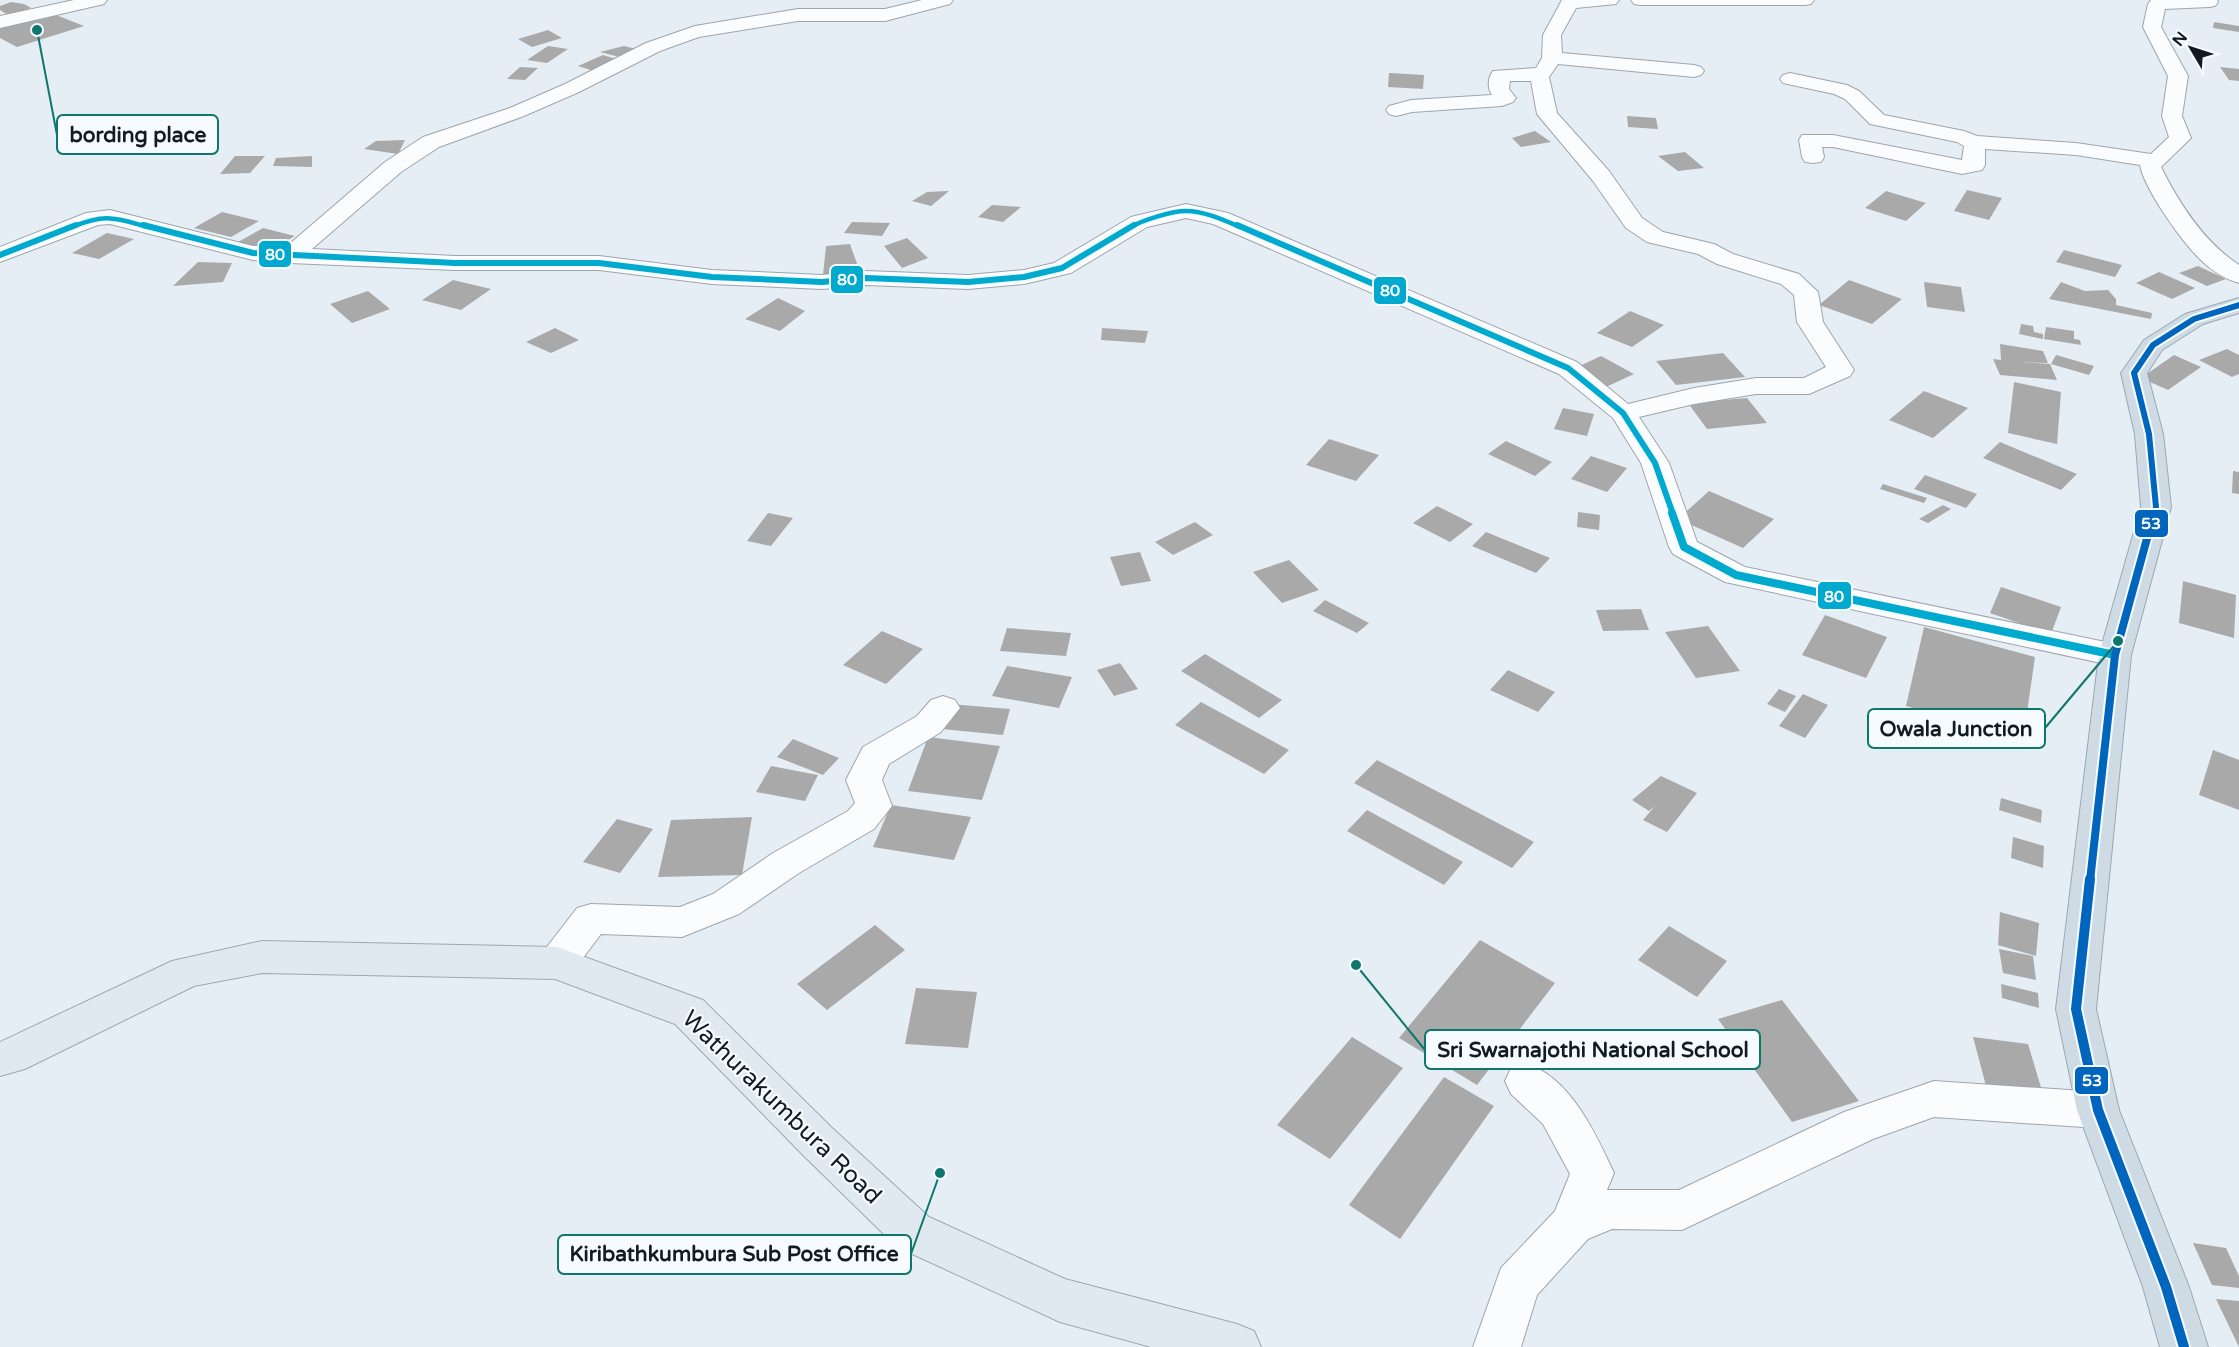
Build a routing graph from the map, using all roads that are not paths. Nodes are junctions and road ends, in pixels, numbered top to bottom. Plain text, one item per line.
1 (98, 0) edge
2 (944, 0) edge
3 (1610, 0) edge
4 (1640, 0) edge
5 (1804, 0) edge
6 (2208, 0) edge
7 (0, 22) edge
8 (1552, 58) junction
9 (1694, 70) dead end
10 (1532, 75) junction
11 (1790, 79) dead end
12 (1391, 109) dead end
13 (1975, 144) junction
14 (1813, 157) dead end
15 (2157, 161) junction
16 (0, 255) edge
17 (290, 256) junction
18 (2239, 276) edge
19 (2239, 306) edge
20 (1623, 413) junction
21 (2115, 655) junction
22 (943, 708) dead end
23 (557, 963) junction
24 (0, 1059) edge
25 (1526, 1081) dead end
26 (2098, 1110) junction
27 (1592, 1216) junction
28 (1237, 1347) edge
29 (1497, 1347) edge
30 (2184, 1347) edge

1 - 7 street
2 - 17 street
3 - 8 street
4 - 5 street
6 - 15 street
8 - 9 street
8 - 10 street
10 - 12 street
10 - 20 street
11 - 13 street
13 - 14 street
13 - 15 street
15 - 18 street
16 - 17 street
17 - 20 street
19 - 21 highway
20 - 21 street
21 - 26 highway
22 - 23 street
23 - 24 main road, Wathurakumbura Road
23 - 28 main road, Wathurakumbura Road
25 - 27 street
26 - 27 street
26 - 30 highway
27 - 29 street

